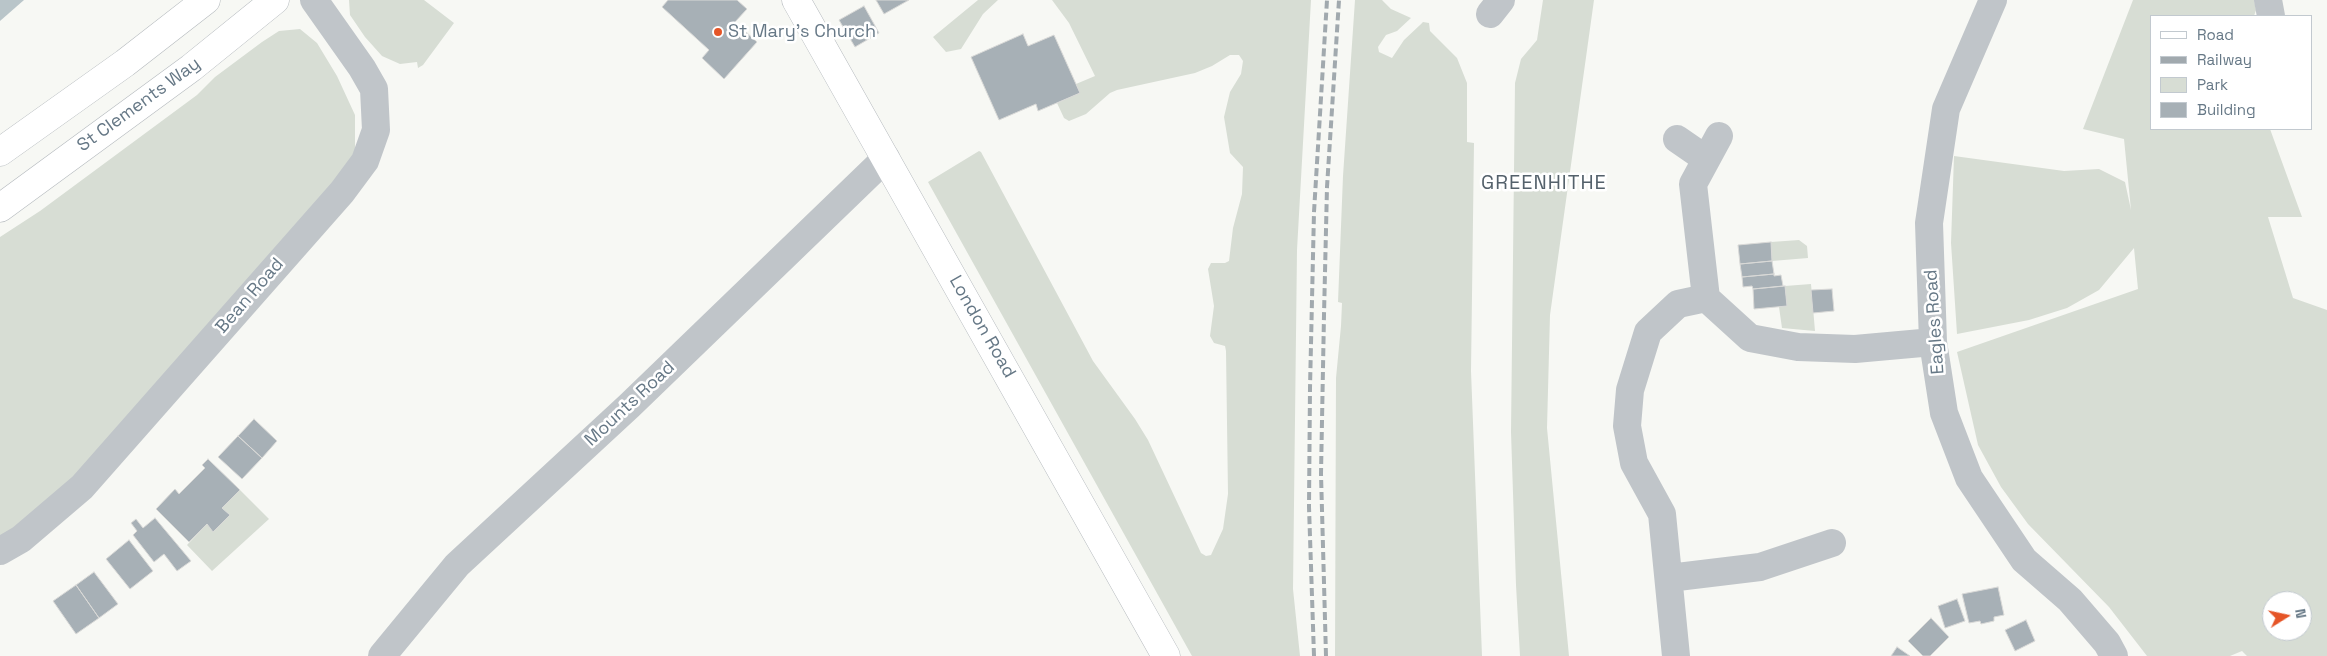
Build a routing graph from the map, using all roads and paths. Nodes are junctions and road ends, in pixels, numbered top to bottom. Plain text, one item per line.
1 (206, 0) edge
2 (275, 0) edge
3 (314, 0) edge
4 (796, 0) edge
5 (1993, 0) edge
6 (2268, 0) edge
7 (2271, 15) edge
8 (1677, 138) dead end
9 (0, 152) edge
10 (886, 158) junction
11 (0, 208) edge
12 (1706, 298) junction
13 (1933, 342) junction
14 (1832, 543) dead end
15 (0, 551) edge
16 (1669, 578) junction
17 (382, 656) edge
18 (1166, 656) edge
19 (1676, 656) edge
20 (2114, 656) edge

1 - 9 main road
2 - 11 main road, St Clements Way
3 - 15 street, Bean Road
4 - 10 main road, London Road
5 - 13 street, Eagles Road
6 - 7 street
8 - 12 street
10 - 17 street, Mounts Road
10 - 18 main road, London Road
12 - 13 street
12 - 16 street
13 - 20 street, Eagles Road
14 - 16 street
16 - 19 street

